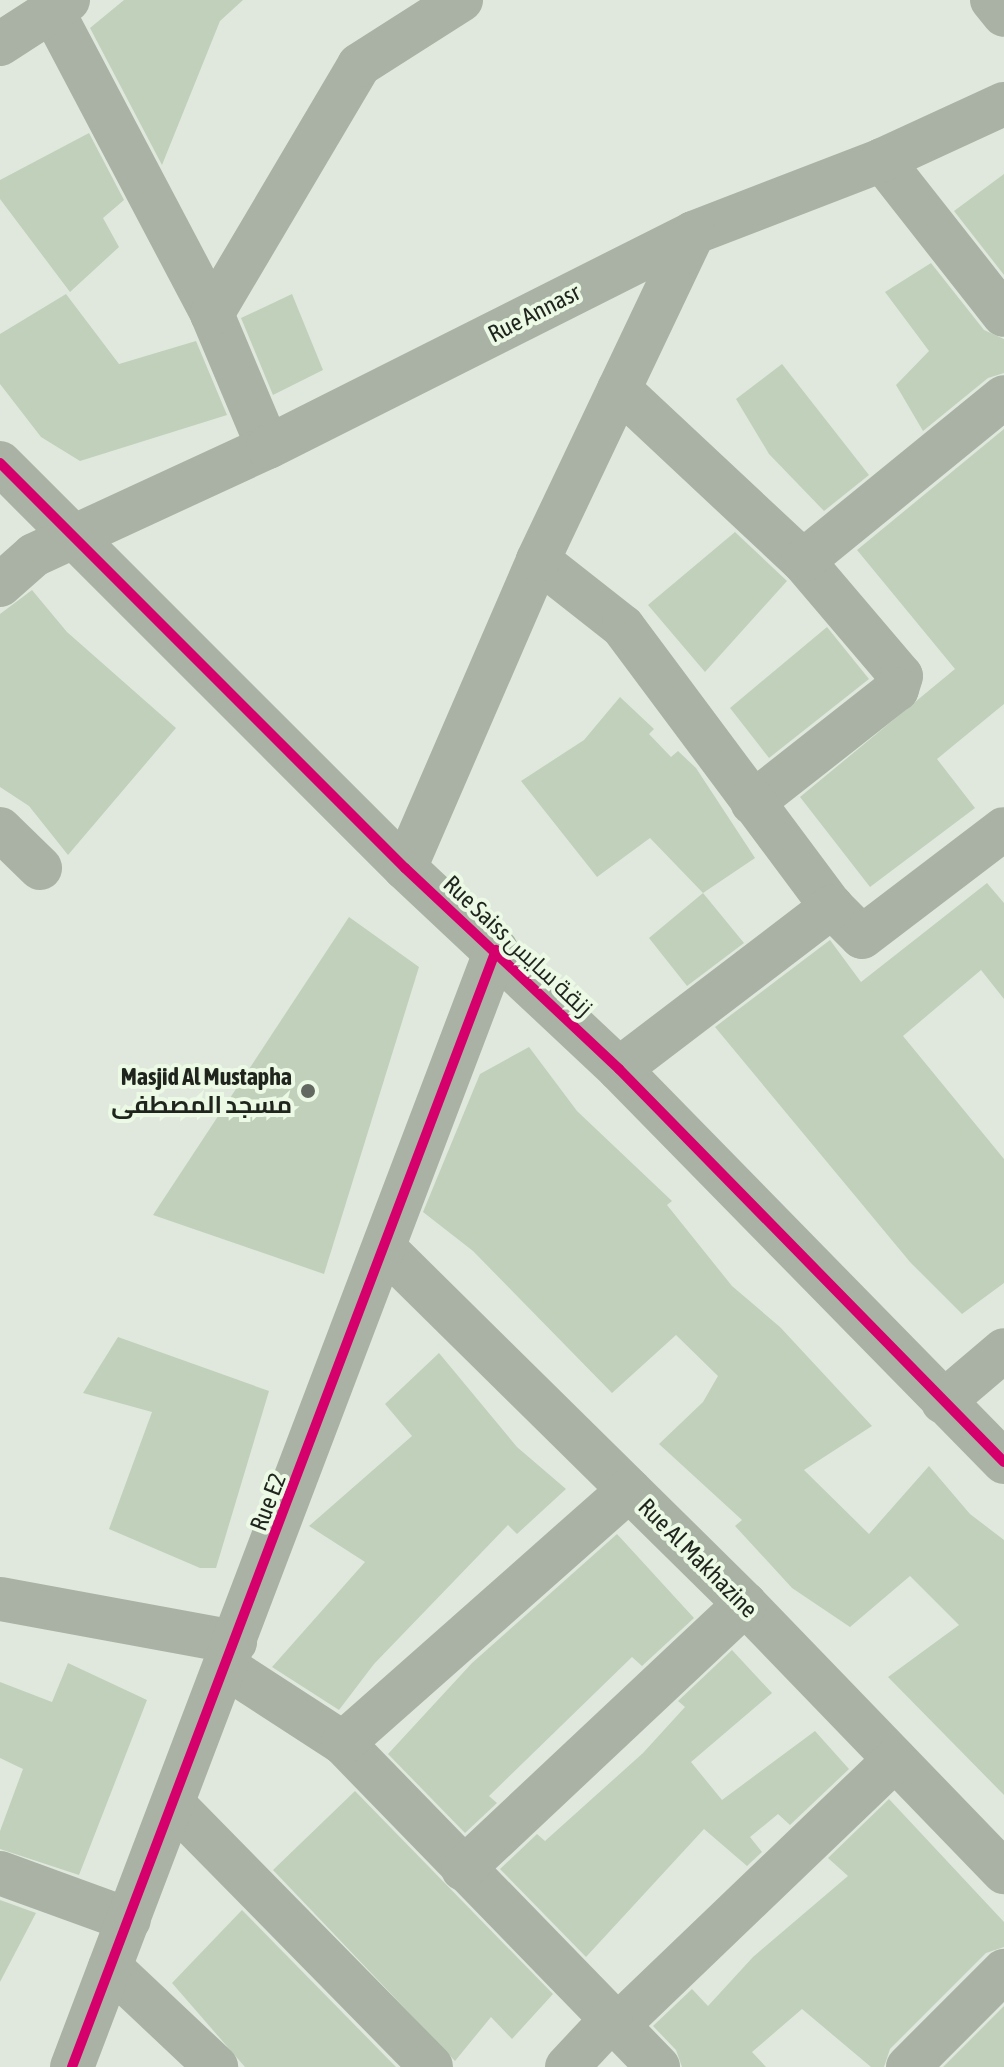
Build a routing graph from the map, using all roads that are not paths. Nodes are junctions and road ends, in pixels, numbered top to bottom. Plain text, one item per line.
1 (461, 0) edge
2 (992, 0) edge
3 (60, 5) edge
4 (1004, 15) edge
5 (0, 44) edge
6 (1004, 104) edge
7 (882, 160) junction
8 (693, 233) junction
9 (212, 314) junction
10 (1004, 315) edge
11 (619, 389) junction
12 (1004, 397) edge
13 (268, 447) junction
14 (0, 463) edge
15 (73, 542) junction
16 (538, 560) junction
17 (803, 561) junction
18 (0, 585) edge
19 (752, 803) junction
20 (0, 829) edge
21 (999, 845) edge
22 (40, 868) dead end
23 (405, 868) junction
24 (832, 907) junction
25 (496, 950) junction
26 (619, 1069) junction
27 (386, 1250) junction
28 (1004, 1350) edge
29 (943, 1402) junction
30 (1004, 1462) edge
31 (629, 1490) junction
32 (0, 1599) edge
33 (745, 1604) junction
34 (230, 1654) junction
35 (343, 1743) junction
36 (895, 1759) junction
37 (173, 1804) junction
38 (463, 1869) junction
39 (1004, 1872) edge
40 (0, 1873) edge
41 (129, 1920) junction
42 (110, 1967) junction
43 (1004, 1971) edge
44 (614, 2023) junction
45 (72, 2067) edge
46 (216, 2067) edge
47 (431, 2067) edge
48 (567, 2067) edge
49 (658, 2067) edge
50 (908, 2067) edge

1 - 9 street
2 - 4 street
3 - 5 street
3 - 9 street
6 - 7 street, Rue Annasr
7 - 8 street, Rue Annasr
7 - 10 street
8 - 11 street
8 - 13 street, Rue Annasr
9 - 13 street
11 - 16 street
11 - 17 street
12 - 17 street
13 - 15 street, Rue Annasr
14 - 15 street, Rue Saiss زنقة سايس
15 - 18 street, Rue Annasr
15 - 23 street, Rue Saiss زنقة سايس
16 - 19 street
16 - 23 street
17 - 19 street
19 - 24 street
20 - 22 street
21 - 24 street
23 - 25 street, Rue Saiss زنقة سايس
24 - 26 street
25 - 26 street, Rue Saiss زنقة سايس
25 - 27 street, Rue E2
26 - 29 street, Rue Saiss زنقة سايس
27 - 31 street, Rue Al Makhazine
27 - 34 street, Rue E2
28 - 29 street
29 - 30 street, Rue Saiss زنقة سايس
31 - 33 street, Rue Al Makhazine
31 - 35 street
32 - 34 street
33 - 36 street, Rue Al Makhazine
33 - 38 street
34 - 35 street
34 - 37 street, Rue E2
35 - 38 street
36 - 39 street, Rue Al Makhazine
36 - 44 street
37 - 41 street, Rue E2
37 - 47 street
38 - 44 street
40 - 41 street
41 - 42 street, Rue E2
42 - 45 street, Rue E2
42 - 46 street
43 - 50 street
44 - 48 street
44 - 49 street

